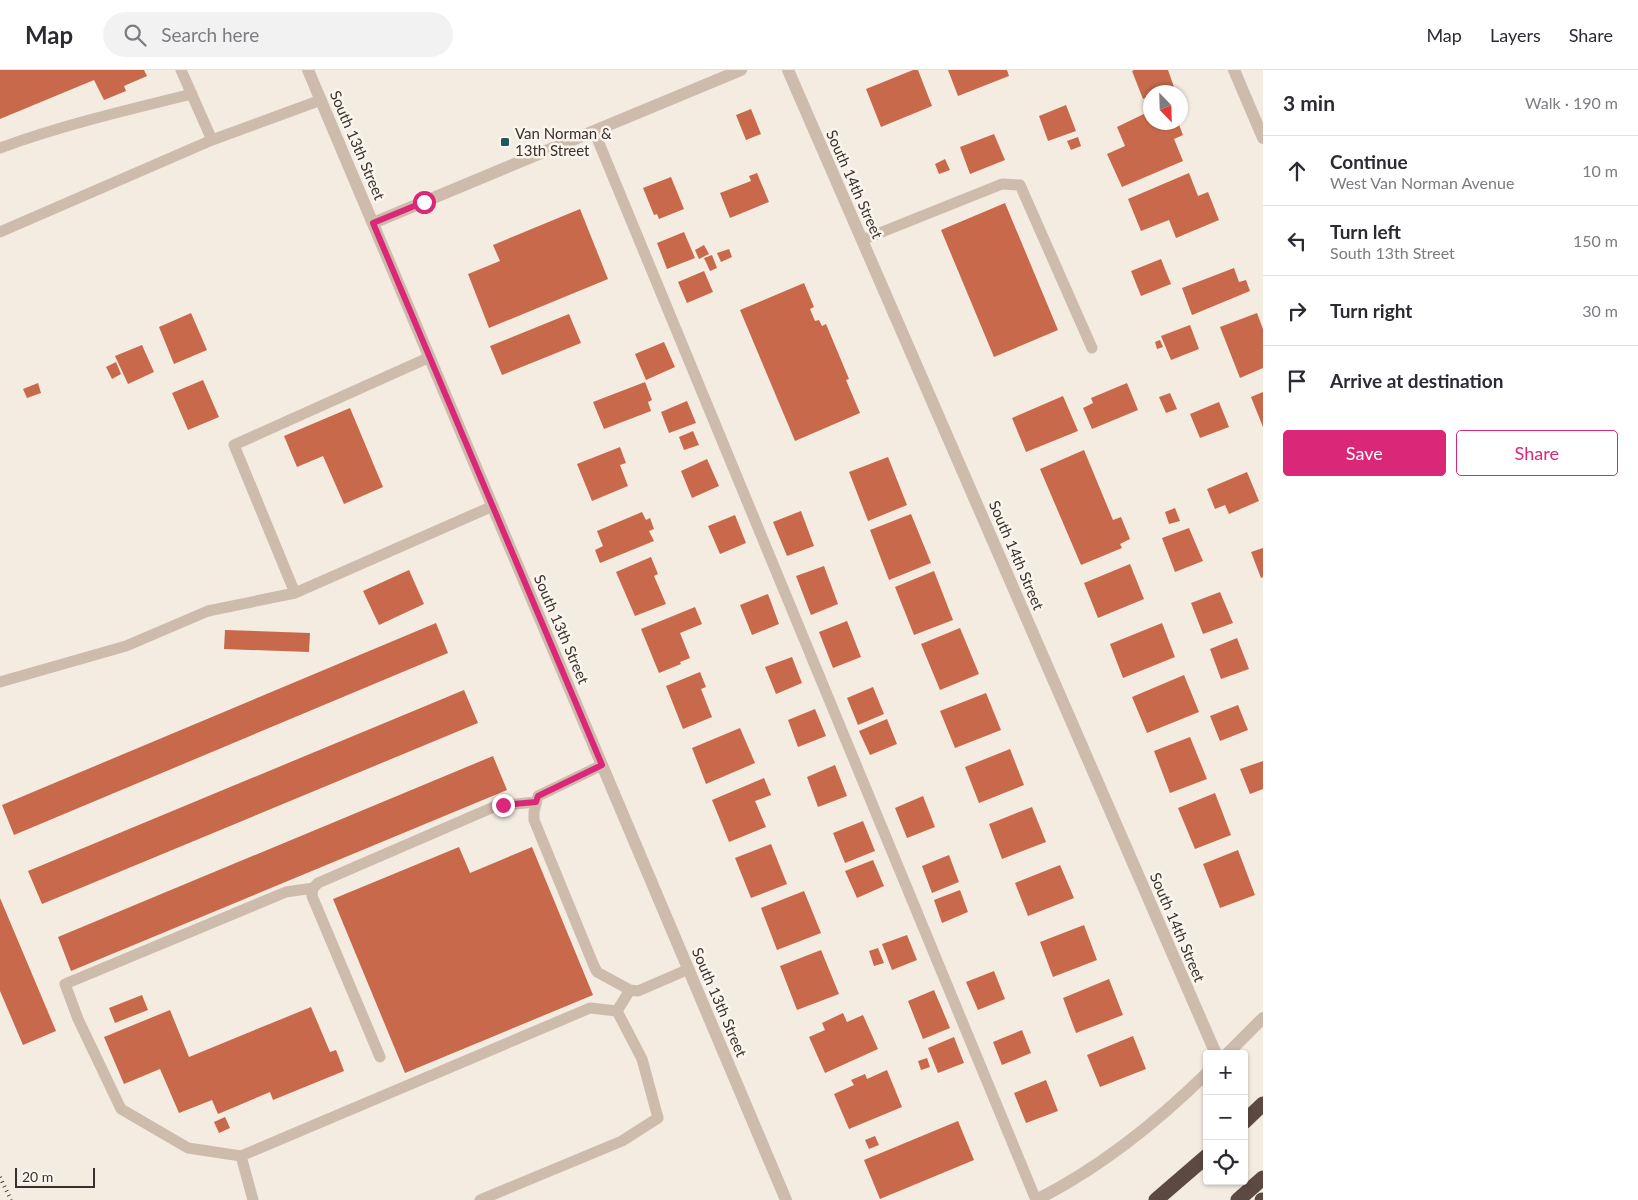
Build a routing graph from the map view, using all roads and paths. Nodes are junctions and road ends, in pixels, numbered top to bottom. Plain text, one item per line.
1 (181, 70) edge
2 (308, 70) edge
3 (741, 70) edge
4 (788, 70) edge
5 (1234, 70) edge
6 (192, 94) junction
7 (321, 100) junction
8 (594, 132) junction
9 (1263, 138) edge
10 (212, 140) junction
11 (0, 148) edge
12 (373, 223) junction
13 (0, 232) edge
14 (862, 240) junction
15 (1092, 348) dead end
16 (430, 357) junction
17 (493, 506) junction
18 (295, 593) junction
19 (0, 682) edge
20 (602, 765) junction
21 (536, 802) junction
22 (313, 888) junction
23 (689, 969) junction
24 (630, 990) junction
25 (617, 1011) junction
26 (1263, 1018) edge
27 (1214, 1050) edge
28 (1230, 1050) edge
29 (380, 1057) dead end
30 (1203, 1077) edge
31 (1263, 1104) edge
32 (1248, 1118) edge
33 (241, 1156) junction
34 (1203, 1159) edge
35 (1263, 1178) edge
36 (253, 1200) edge
37 (480, 1200) edge
38 (786, 1200) edge
39 (1036, 1200) edge
40 (1156, 1200) edge
41 (1238, 1200) edge

1 - 6 lane
2 - 7 street, South 13th Street
3 - 8 street
4 - 14 street, South 14th Street
5 - 9 street
6 - 10 lane
6 - 11 lane
7 - 10 lane
7 - 12 street, South 13th Street
8 - 12 street
8 - 39 lane
10 - 13 lane
12 - 16 street, South 13th Street
14 - 15 lane
14 - 27 street, South 14th Street
16 - 17 street, South 13th Street
16 - 18 lane
17 - 18 lane
17 - 20 street, South 13th Street
18 - 19 lane
20 - 21 lane
20 - 23 street, South 13th Street
21 - 22 lane
21 - 24 lane
22 - 29 lane
22 - 33 lane
23 - 24 lane
23 - 38 street, South 13th Street
24 - 25 lane
25 - 33 lane
25 - 37 lane
26 - 28 street
30 - 39 street
31 - 32 highway
33 - 36 lane
34 - 40 highway
35 - 41 highway

